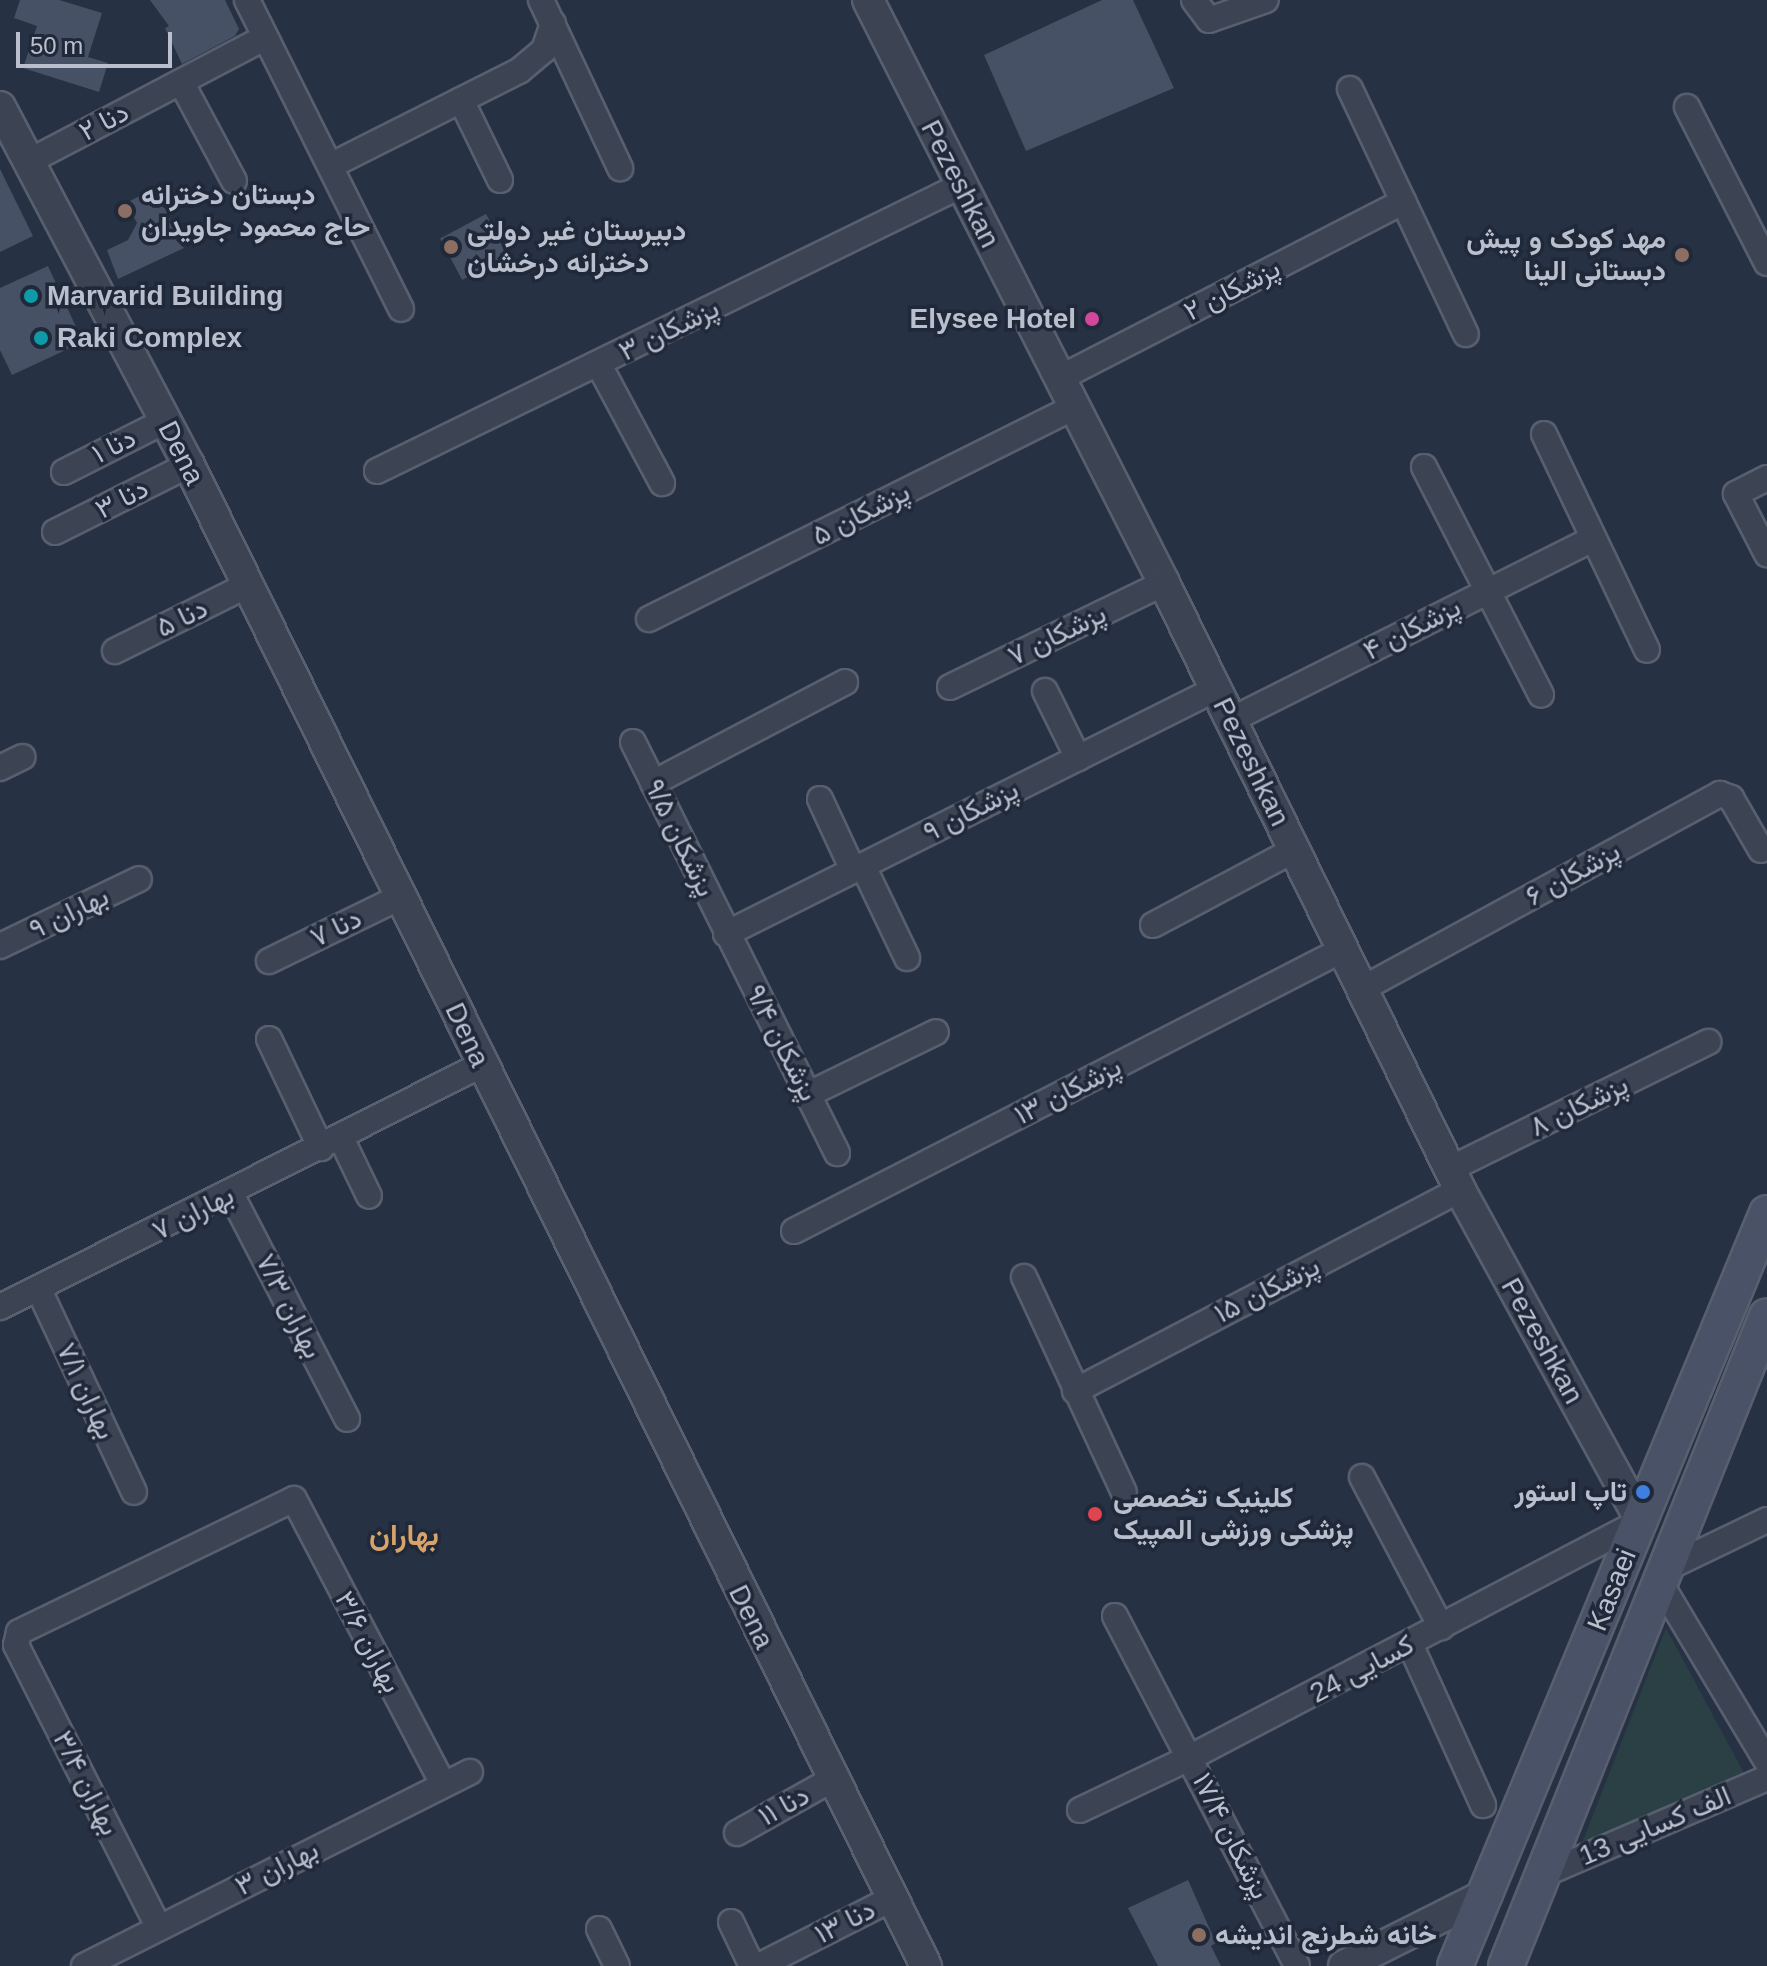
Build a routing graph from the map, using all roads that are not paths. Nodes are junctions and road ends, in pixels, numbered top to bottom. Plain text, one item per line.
1 (247, 0) edge
2 (541, 0) edge
3 (868, 0) edge
4 (1194, 0) edge
5 (1266, 0) edge
6 (553, 24) junction
7 (258, 41) dead end
8 (181, 82) junction
9 (1350, 89) dead end
10 (461, 100) junction
11 (0, 107) edge
12 (1687, 107) dead end
13 (28, 162) junction
14 (332, 165) junction
15 (620, 168) dead end
16 (500, 180) dead end
17 (234, 181) dead end
18 (960, 186) junction
19 (1403, 202) junction
20 (1765, 252) edge
21 (401, 309) dead end
22 (1466, 334) dead end
23 (599, 365) junction
24 (1060, 378) junction
25 (1073, 408) junction
26 (165, 421) junction
27 (1544, 434) dead end
28 (189, 465) junction
29 (1424, 467) dead end
30 (377, 471) dead end
31 (64, 472) dead end
32 (1767, 478) edge
33 (662, 483) dead end
34 (55, 532) dead end
35 (1593, 539) junction
36 (1767, 554) edge
37 (1164, 583) junction
38 (248, 585) junction
39 (1485, 593) junction
40 (649, 619) dead end
41 (1647, 650) dead end
42 (115, 651) dead end
43 (845, 682) dead end
44 (950, 687) dead end
45 (1216, 689) junction
46 (1045, 691) dead end
47 (1541, 695) dead end
48 (1231, 720) junction
49 (633, 742) dead end
50 (23, 757) dead end
51 (1078, 758) junction
52 (0, 768) edge
53 (653, 783) junction
54 (820, 799) dead end
55 (1294, 850) junction
56 (1761, 850) dead end
57 (858, 868) junction
58 (139, 879) dead end
59 (402, 896) junction
60 (1153, 925) dead end
61 (726, 934) junction
62 (0, 946) edge
63 (1342, 950) junction
64 (907, 958) dead end
65 (269, 961) dead end
66 (1362, 989) junction
67 (936, 1032) dead end
68 (269, 1039) dead end
69 (1708, 1042) dead end
70 (481, 1065) junction
71 (809, 1094) junction
72 (331, 1143) junction
73 (837, 1153) dead end
74 (1455, 1180) junction
75 (231, 1194) junction
76 (369, 1196) dead end
77 (1767, 1213) edge
78 (794, 1231) dead end
79 (1024, 1277) dead end
80 (39, 1290) junction
81 (0, 1307) edge
82 (1767, 1316) edge
83 (1075, 1391) junction
84 (347, 1419) dead end
85 (1362, 1477) dead end
86 (134, 1492) dead end
87 (1124, 1492) dead end
88 (1767, 1520) edge
89 (1641, 1521) junction
90 (1663, 1576) junction
91 (1115, 1616) dead end
92 (1441, 1627) junction
93 (16, 1638) joint
94 (1410, 1644) junction
95 (1191, 1757) junction
96 (1767, 1762) edge
97 (470, 1772) dead end
98 (1767, 1778) edge
99 (831, 1780) junction
100 (443, 1784) junction
101 (1483, 1805) dead end
102 (1080, 1810) dead end
103 (737, 1833) dead end
104 (1542, 1875) junction
105 (1487, 1894) junction
106 (889, 1900) junction
107 (731, 1922) dead end
108 (159, 1928) junction
109 (599, 1929) dead end
110 (1457, 1962) edge
111 (84, 1966) edge
112 (617, 1966) edge
113 (752, 1966) edge
114 (759, 1966) edge
115 (926, 1966) edge
116 (1297, 1966) edge
117 (1344, 1966) edge
118 (1369, 1966) edge
119 (1506, 1966) edge

1 - 14 street
2 - 6 street
3 - 18 street, Pezeshkan
4 - 5 street
6 - 10 street
6 - 15 street
7 - 8 street, ۲ دنا
8 - 13 street, ۲ دنا
8 - 17 street
9 - 19 street
10 - 14 street
10 - 16 street
11 - 13 street, Dena
12 - 20 street
13 - 26 street, Dena
14 - 21 street
18 - 23 street, ۳ پزشکان
18 - 24 street, Pezeshkan
19 - 22 street
19 - 24 street, ۲ پزشکان
23 - 30 street, ۳ پزشکان
23 - 33 street
24 - 25 street, Pezeshkan
25 - 37 street, Pezeshkan
25 - 40 street, ۵ پزشکان
26 - 28 street, Dena
26 - 31 street, ۱ دنا
27 - 35 street
28 - 34 street, ۳ دنا
28 - 38 street, Dena
29 - 39 street
32 - 36 street
35 - 39 street, ۴ پزشکان
35 - 41 street
37 - 44 street, ۷ پزشکان
37 - 45 street, Pezeshkan
38 - 42 street, ۵ دنا
38 - 59 street, Dena
39 - 47 street
39 - 48 street, ۴ پزشکان
43 - 53 street
45 - 48 street, Pezeshkan
45 - 51 street, ۹ پزشکان
46 - 51 street
48 - 55 street, Pezeshkan
49 - 53 street, ۹/۵ پزشکان
50 - 52 street
51 - 57 street, ۹ پزشکان
53 - 61 street, ۹/۵ پزشکان
54 - 57 street
55 - 60 street
55 - 63 street, Pezeshkan
56 - 66 street, ۶ پزشکان
57 - 61 street, ۹ پزشکان
57 - 64 street
58 - 62 street, ۹ بهاران
59 - 65 street, ۷ دنا
59 - 70 street, Dena
61 - 71 street, ۹/۴ پزشکان
63 - 66 street, Pezeshkan
63 - 78 street, ۱۳ پزشکان
66 - 74 street, Pezeshkan
67 - 71 street
68 - 72 street
69 - 74 street, ۸ پزشکان
70 - 72 street, ۷ بهاران
70 - 99 street, Dena
71 - 73 street, ۹/۴ پزشکان
72 - 75 street, ۷ بهاران
72 - 76 street
74 - 83 street, ۱۵ پزشکان
74 - 89 street, Pezeshkan
75 - 80 street, ۷ بهاران
75 - 84 street, ۷/۳ بهاران
77 - 89 main road, Kasaei
79 - 83 street
80 - 81 street, ۷ بهاران
80 - 86 street, ۷/۱ بهاران
82 - 90 main road, Kasaei
83 - 87 street
85 - 92 street
88 - 90 street
89 - 92 street, کسایی 24
89 - 105 main road, Kasaei
90 - 96 street
90 - 104 main road, Kasaei
91 - 95 street, ۱۷/۴ پزشکان
92 - 94 street, کسایی 24
93 - 100 street, ۳/۶ بهاران
93 - 108 street, ۳/۴ بهاران
94 - 95 street, کسایی 24
94 - 101 street
95 - 102 street, کسایی 24
95 - 116 street, ۱۷/۴ پزشکان
97 - 100 street, ۳ بهاران
98 - 104 street, 13 الف کسایی
99 - 103 street, ۱۱ دنا
99 - 106 street, Dena
100 - 108 street, ۳ بهاران
104 - 119 main road, Kasaei
105 - 110 main road, Kasaei
105 - 117 street
106 - 114 street, ۱۳ دنا
106 - 115 street, Dena
107 - 113 street
108 - 111 street, ۳ بهاران
109 - 112 street
110 - 118 street

